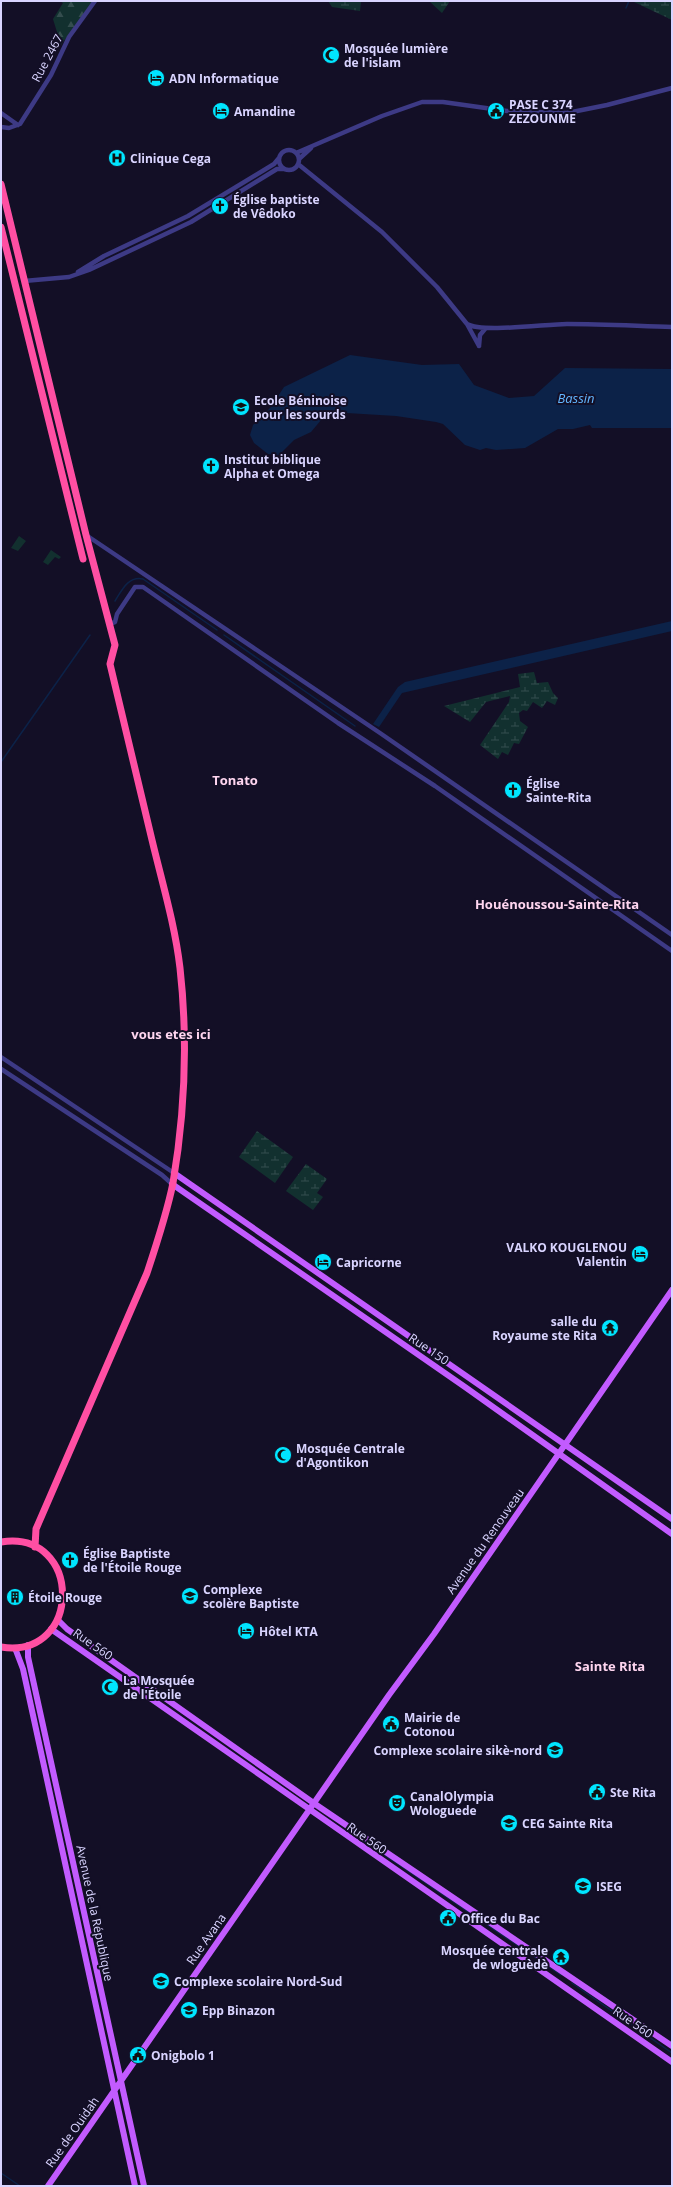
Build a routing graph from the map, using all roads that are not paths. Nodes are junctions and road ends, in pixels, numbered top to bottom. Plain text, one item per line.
1 (95, 1) edge
2 (672, 88) edge
3 (1, 113) edge
4 (18, 125) junction
5 (1, 127) edge
6 (316, 145) junction
7 (296, 153) junction
8 (279, 158) junction
9 (297, 163) junction
10 (284, 169) junction
11 (1, 184) edge
12 (1, 227) edge
13 (75, 275) junction
14 (24, 281) junction
15 (467, 324) junction
16 (672, 326) edge
17 (485, 329) junction
18 (86, 535) junction
19 (83, 559) dead end
20 (109, 624) junction
21 (672, 935) edge
22 (672, 950) edge
23 (1, 1057) edge
24 (1, 1069) edge
25 (174, 1173) junction
26 (172, 1184) junction
27 (672, 1290) edge
28 (472, 1378) junction
29 (465, 1387) junction
30 (564, 1445) junction
31 (558, 1453) junction
32 (672, 1518) edge
33 (672, 1534) edge
34 (1, 1542) edge
35 (35, 1547) junction
36 (58, 1620) junction
37 (51, 1629) junction
38 (28, 1645) junction
39 (1, 1647) edge
40 (15, 1648) junction
41 (315, 1804) junction
42 (310, 1811) junction
43 (672, 2046) edge
44 (672, 2062) edge
45 (120, 2080) junction
46 (114, 2090) junction
47 (48, 2186) edge
48 (135, 2186) edge
49 (144, 2186) edge

1 - 4 street, Rue 2467
2 - 6 street
3 - 4 street
4 - 5 street
6 - 7 street
6 - 9 street
7 - 8 street
7 - 9 street
8 - 10 street
8 - 13 street
9 - 10 street
9 - 15 street
10 - 13 street
11 - 14 highway
12 - 19 highway
13 - 14 street
14 - 18 highway
15 - 17 street
15 - 17 street
16 - 17 street
18 - 20 highway
18 - 21 street
20 - 22 street
20 - 25 highway
23 - 25 street
24 - 26 street
25 - 26 highway
25 - 28 main road, Rue 150
26 - 29 main road, Rue 150
26 - 35 highway
27 - 30 main road, Avenue du Renouveau
28 - 29 main road
28 - 30 main road, Rue 150
29 - 31 main road, Rue 150
30 - 31 main road, Avenue du Renouveau
30 - 32 main road, Rue 150
31 - 33 main road, Rue 150
31 - 41 main road, Avenue du Renouveau
34 - 35 highway
35 - 36 highway
36 - 37 highway
36 - 41 main road, Rue 560
37 - 38 highway
37 - 42 main road, Rue 560
38 - 40 highway
38 - 45 main road, Avenue de la République
39 - 40 highway
40 - 46 main road, Avenue de la République
41 - 42 main road, Avenue du Renouveau
41 - 43 main road, Rue 560
42 - 44 main road, Rue 560
42 - 45 main road, Rue Avana
45 - 46 main road, Rue Avana
45 - 49 main road, Avenue de la République
46 - 47 main road, Rue de Ouidah
46 - 48 main road, Avenue de la République

